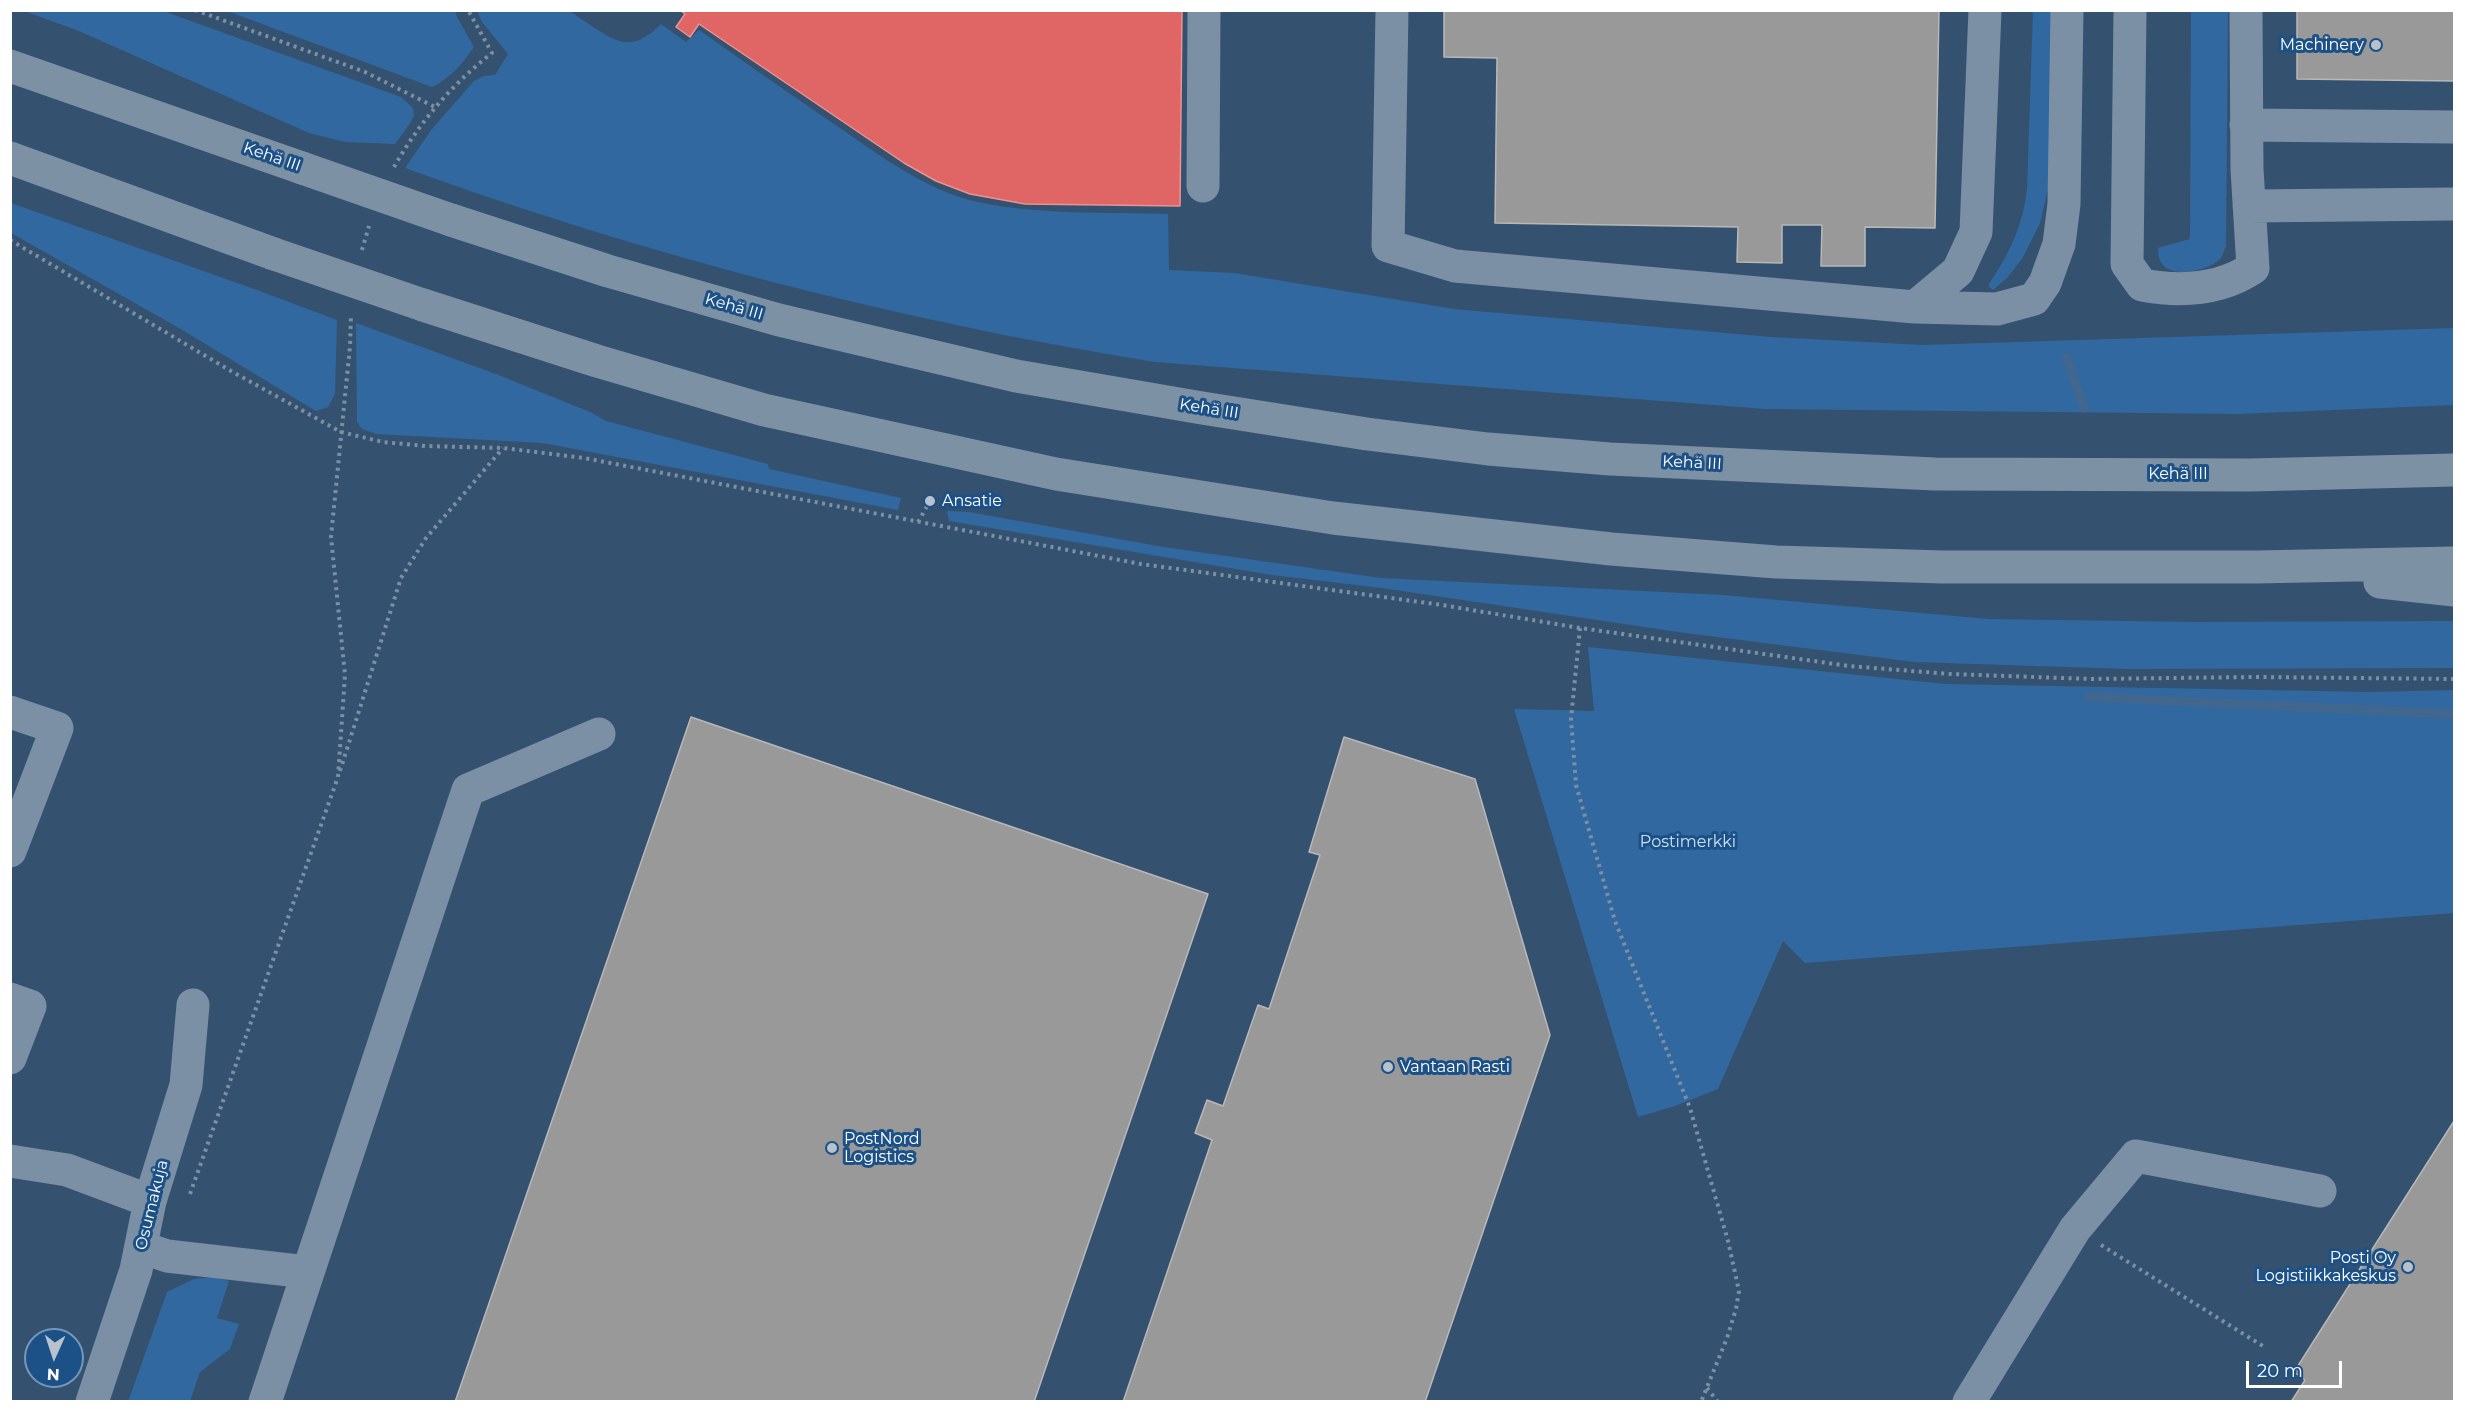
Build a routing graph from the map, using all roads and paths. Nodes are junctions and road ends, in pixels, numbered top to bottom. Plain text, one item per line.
1 (195, 10) edge
2 (468, 10) edge
3 (1204, 10) edge
4 (1392, 10) edge
5 (1985, 10) edge
6 (2067, 10) edge
7 (2130, 10) edge
8 (2246, 10) edge
9 (10, 66) edge
10 (435, 107) junction
11 (2246, 125) junction
12 (2454, 127) edge
13 (10, 158) edge
14 (392, 170) dead end
15 (1203, 186) dead end
16 (2454, 204) edge
17 (2249, 206) junction
18 (372, 219) dead end
19 (10, 240) edge
20 (360, 260) dead end
21 (1915, 307) junction
22 (351, 313) dead end
23 (341, 432) junction
24 (503, 448) junction
25 (2454, 448) edge
26 (2454, 470) edge
27 (2333, 473) junction
28 (930, 501) dead end
29 (918, 522) junction
30 (2454, 563) edge
31 (2256, 567) junction
32 (2454, 590) edge
33 (1580, 627) junction
34 (2454, 679) edge
35 (10, 712) edge
36 (599, 734) dead end
37 (338, 777) junction
38 (10, 851) edge
39 (10, 999) edge
40 (193, 1005) dead end
41 (10, 1058) edge
42 (10, 1161) edge
43 (2320, 1191) dead end
44 (150, 1201) junction
45 (186, 1205) dead end
46 (2075, 1229) junction
47 (141, 1247) junction
48 (307, 1272) junction
49 (2266, 1348) dead end
50 (1707, 1388) junction
51 (92, 1401) edge
52 (265, 1401) edge
53 (1701, 1401) edge
54 (1718, 1401) edge
55 (1969, 1401) edge

1 - 10 path
2 - 10 path
3 - 15 street
4 - 21 street
5 - 21 street
6 - 21 street
7 - 17 street
8 - 11 street
9 - 27 highway, Kehä III, bridge
10 - 14 path
11 - 12 street
11 - 17 street
13 - 31 highway, bridge
16 - 17 street
18 - 20 path
19 - 23 path
22 - 23 path
23 - 24 path
23 - 37 path
24 - 29 path
24 - 37 path
25 - 27 highway
26 - 27 highway, Kehä III
28 - 29 path
29 - 33 path
30 - 31 highway
31 - 32 highway
33 - 34 path
33 - 50 path
35 - 38 street
36 - 48 street
37 - 45 path
39 - 41 street
40 - 44 street, Osumakuja
42 - 44 street
43 - 46 street
44 - 47 street, Osumakuja
46 - 49 path
46 - 55 street
47 - 48 street
47 - 51 street, Osumakuja
48 - 52 street
50 - 53 path
50 - 54 path

